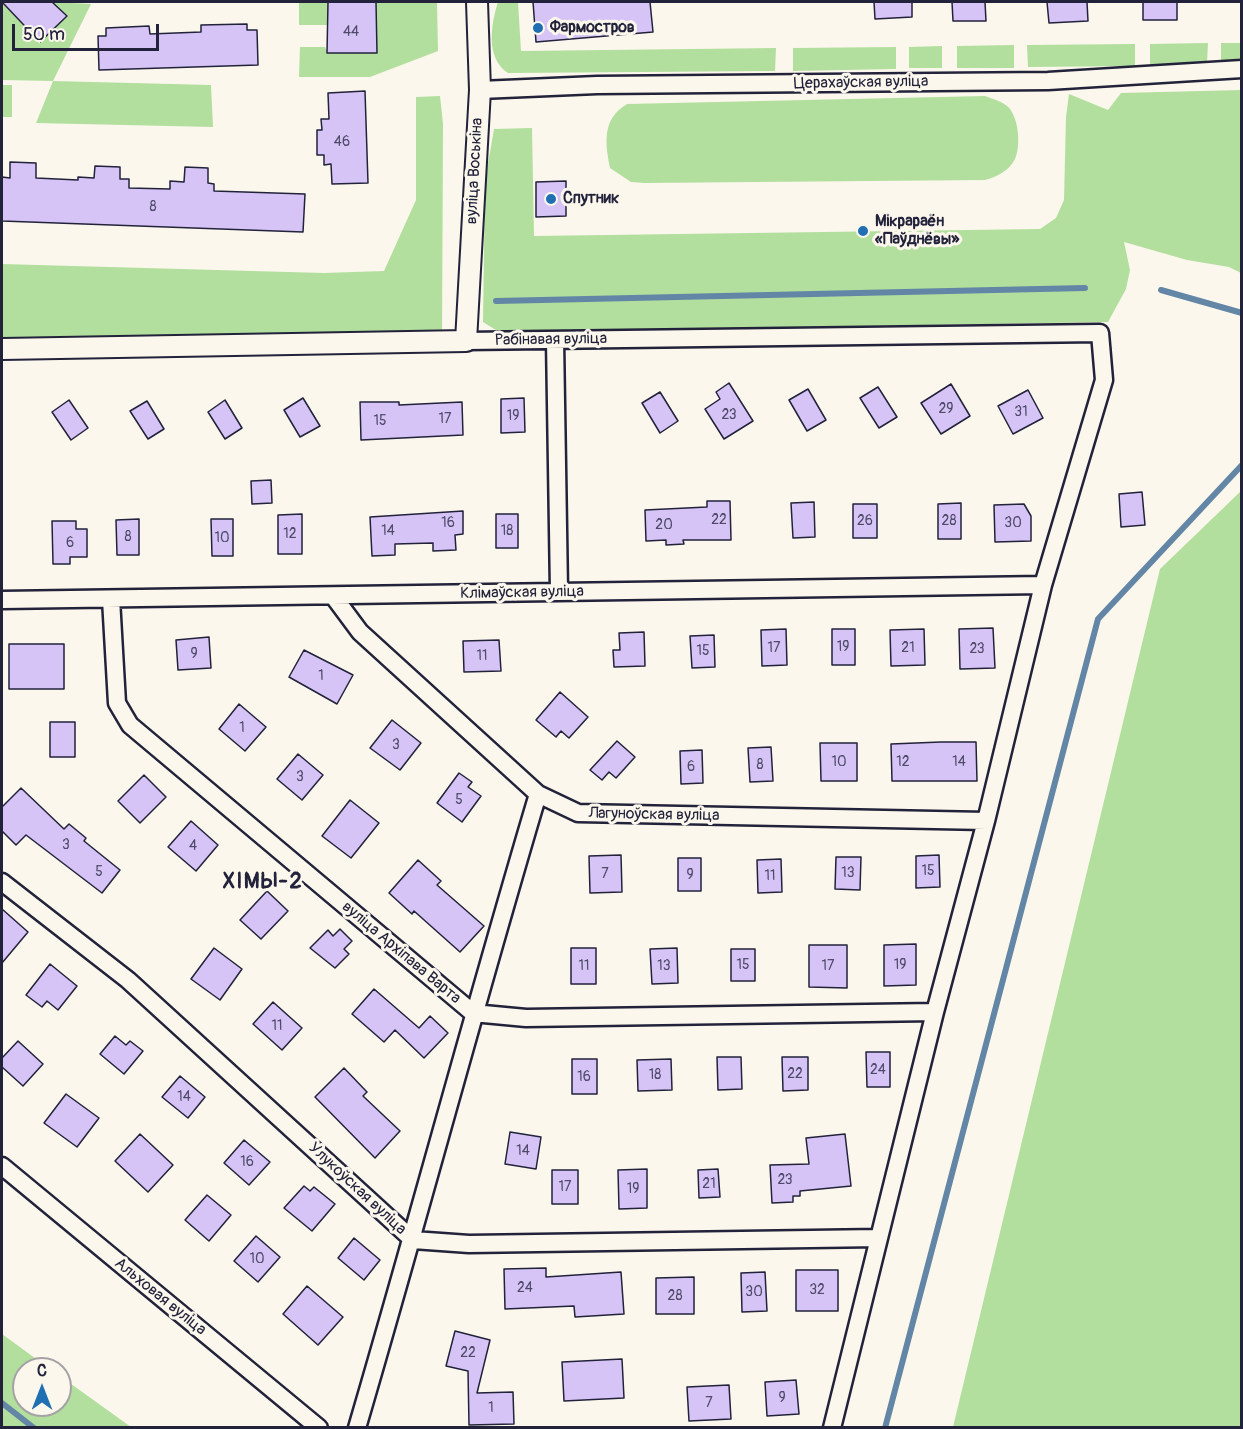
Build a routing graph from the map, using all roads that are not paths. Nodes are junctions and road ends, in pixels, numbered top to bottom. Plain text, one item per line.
1 (477, 2) edge
2 (1242, 69) edge
3 (480, 90) junction
4 (555, 339) junction
5 (466, 341) junction
6 (2, 349) edge
7 (1042, 585) junction
8 (559, 591) junction
9 (334, 597) junction
10 (111, 599) junction
11 (2, 600) edge
12 (538, 794) junction
13 (987, 821) junction
14 (2, 882) edge
15 (935, 1012) junction
16 (473, 1013) junction
17 (2, 1166) edge
18 (879, 1238) junction
19 (413, 1240) junction
20 (319, 1428) edge
21 (357, 1428) edge
22 (832, 1428) edge

1 - 3 street, вуліца Воськіна
2 - 3 street, Церахаўская вуліца
3 - 5 street, вуліца Воськіна
4 - 5 street, Рабінавая вуліца
4 - 7 street, Рабінавая вуліца
4 - 8 street
5 - 6 street, Рабінавая вуліца
7 - 8 street, Клімаўская вуліца
7 - 13 street
8 - 9 street, Клімаўская вуліца
9 - 10 street, Клімаўская вуліца
9 - 12 street, Лагуноўская вуліца
10 - 11 street, Клімаўская вуліца
10 - 16 street, вуліца Архіпава Варта
12 - 13 street, Лагуноўская вуліца
12 - 16 street
13 - 15 street
14 - 19 street, Улукоўская вуліца
15 - 16 street, вуліца Архіпава Варта
15 - 18 street
16 - 19 street
17 - 20 street, Альховая вуліца
18 - 19 street, Улукоўская вуліца
18 - 22 street
19 - 21 street

